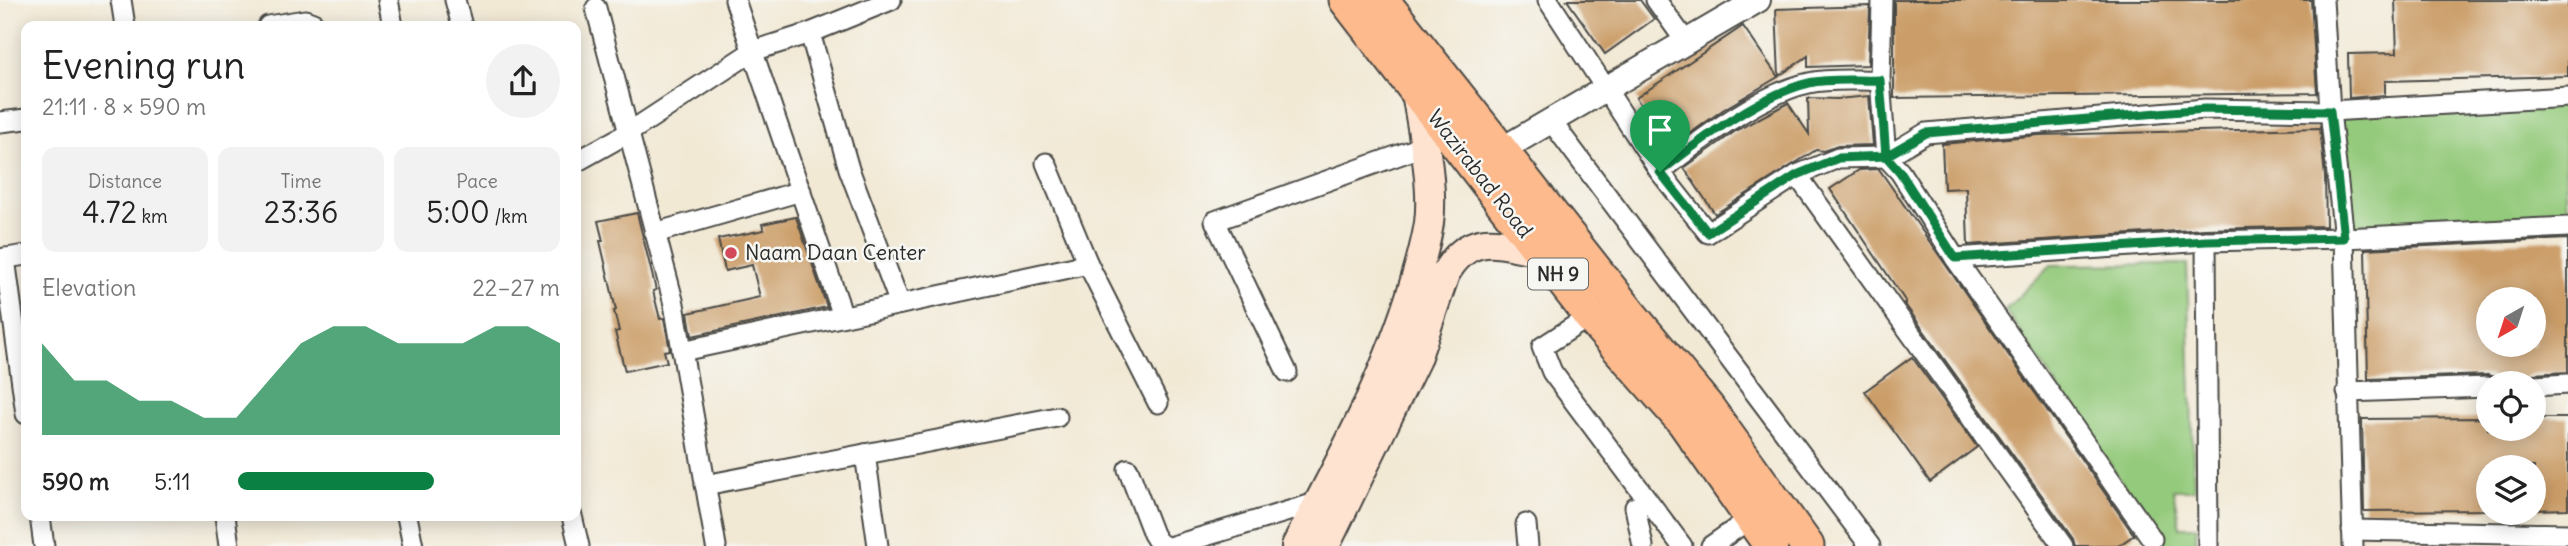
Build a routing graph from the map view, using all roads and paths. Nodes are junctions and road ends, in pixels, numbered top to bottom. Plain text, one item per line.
1 (121, 0) edge
2 (388, 0) edge
3 (456, 0) edge
4 (735, 0) edge
5 (891, 0) edge
6 (1346, 0) edge
7 (1382, 0) edge
8 (1548, 0) edge
9 (1656, 0) edge
10 (1758, 0) edge
11 (1882, 0) edge
12 (2323, 0) edge
13 (866, 5) edge
14 (596, 8) dead end
15 (124, 21) edge
16 (392, 21) edge
17 (461, 21) edge
18 (810, 33) junction
19 (1686, 43) junction
20 (753, 51) junction
21 (1880, 80) junction
22 (1606, 89) junction
23 (1416, 92) junction
24 (2568, 97) edge
25 (2330, 111) junction
26 (21, 119) edge
27 (1550, 121) junction
28 (0, 122) edge
29 (628, 133) junction
30 (1424, 146) junction
31 (1501, 150) junction
32 (1886, 156) junction
33 (581, 159) edge
34 (1046, 163) dead end
35 (1660, 172) junction
36 (1797, 175) junction
37 (801, 191) junction
38 (2568, 227) edge
39 (655, 233) junction
40 (2344, 238) junction
41 (2206, 241) junction
42 (1539, 251) junction
43 (21, 256) edge
44 (1955, 258) junction
45 (2, 259) edge
46 (1088, 264) junction
47 (900, 304) junction
48 (843, 316) junction
49 (1590, 316) junction
50 (682, 351) junction
51 (1287, 372) dead end
52 (21, 382) edge
53 (2568, 384) edge
54 (2546, 385) edge
55 (2476, 387) edge
56 (2347, 392) junction
57 (1158, 403) dead end
58 (1057, 417) dead end
59 (864, 454) junction
60 (1128, 469) dead end
61 (705, 485) junction
62 (1319, 502) junction
63 (1635, 508) dead end
64 (1751, 518) junction
65 (41, 521) edge
66 (226, 521) edge
67 (408, 521) edge
68 (573, 521) edge
69 (1525, 524) dead end
70 (2568, 534) edge
71 (2352, 538) edge
72 (2152, 539) dead end
73 (44, 546) edge
74 (229, 546) edge
75 (413, 546) edge
76 (579, 546) edge
77 (716, 546) edge
78 (878, 546) edge
79 (1164, 546) edge
80 (1172, 546) edge
81 (1296, 546) edge
82 (1325, 546) edge
83 (1528, 546) edge
84 (1643, 546) edge
85 (1682, 546) edge
86 (1711, 546) edge
87 (1771, 546) edge
88 (1807, 546) edge
89 (1870, 546) edge
90 (2063, 546) edge
91 (2208, 546) edge

1 - 15 street
2 - 16 street
3 - 17 street
4 - 20 street
5 - 13 street
6 - 23 highway, Wazirabad Road / NH 9
7 - 31 highway, Wazirabad Road / NH 9
8 - 22 street
9 - 19 street
10 - 19 street
11 - 21 street
12 - 25 street
13 - 18 street
14 - 29 street
18 - 20 street
18 - 47 street
19 - 22 street
20 - 29 street
20 - 37 street
21 - 32 street
21 - 35 street
22 - 27 street
22 - 35 street
23 - 30 main road
23 - 42 highway, Wazirabad Road / NH 9
24 - 25 street
25 - 32 street
25 - 40 street
26 - 28 street
27 - 31 street
27 - 89 street
29 - 33 street
29 - 39 street
30 - 51 street
30 - 62 main road
31 - 88 highway, Wazirabad Road / NH 9
32 - 36 street
32 - 44 street
34 - 46 street
35 - 36 street
36 - 90 street
37 - 39 street
37 - 48 street
38 - 40 street
39 - 50 street
40 - 41 street
40 - 56 street
41 - 44 street
41 - 91 street
42 - 49 highway, Wazirabad Road / NH 9
42 - 82 main road
43 - 45 street
44 - 72 street
45 - 52 street
46 - 47 street
46 - 57 street
47 - 48 street
48 - 50 street
49 - 64 highway, Wazirabad Road / NH 9
49 - 85 street
50 - 61 street
53 - 54 street
55 - 56 street
56 - 71 street
58 - 59 street
59 - 61 street
59 - 78 street
60 - 79 street
61 - 77 street
62 - 80 street
62 - 81 main road
63 - 84 street
64 - 86 street
64 - 87 highway, Wazirabad Road / NH 9
65 - 73 street
66 - 74 street
67 - 75 street
68 - 76 street
69 - 83 street
70 - 71 street

